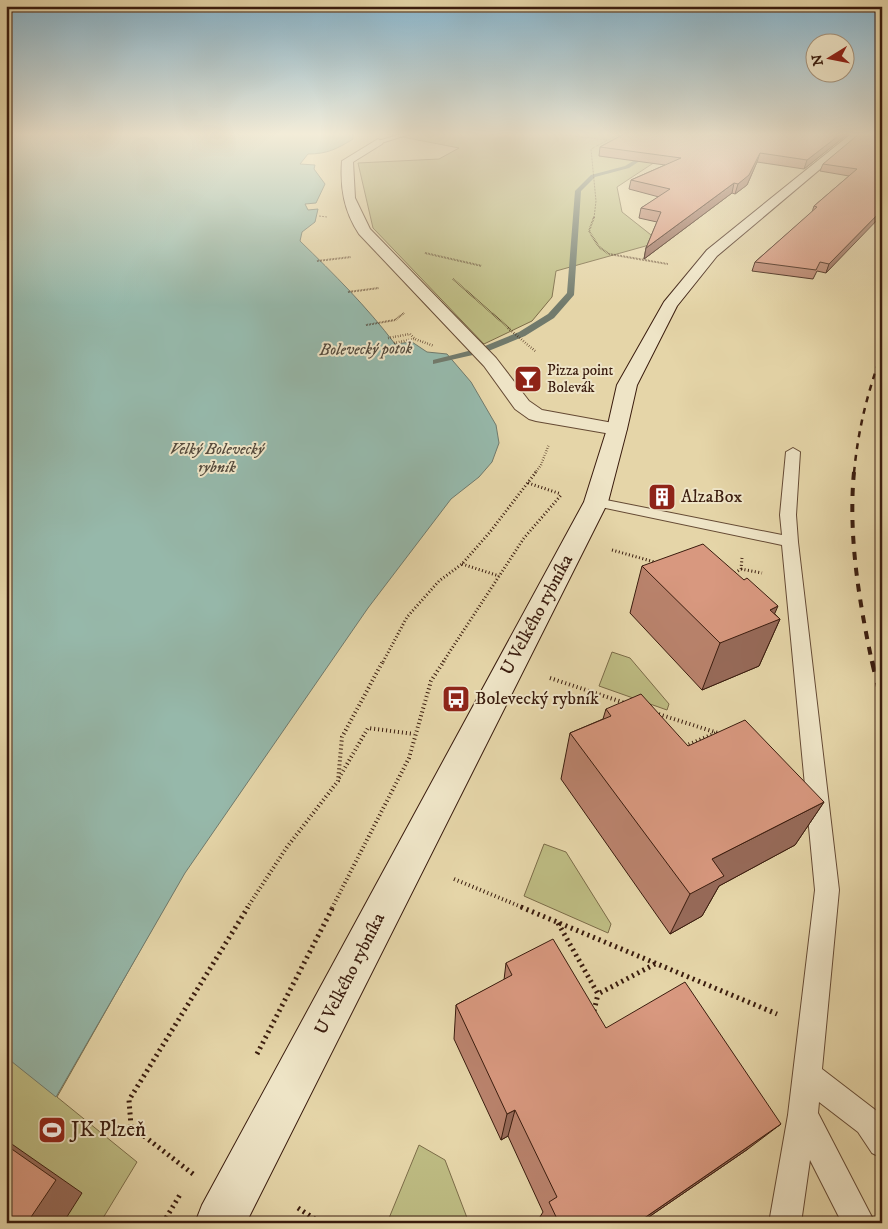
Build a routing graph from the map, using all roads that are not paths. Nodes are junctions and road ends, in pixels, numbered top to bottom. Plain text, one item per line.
1 (348, 190) edge
2 (789, 190) edge
3 (605, 427) junction
4 (793, 452) dead end
5 (580, 496) junction
6 (790, 542) junction
7 (808, 1076) junction
8 (803, 1115) junction
9 (882, 1144) edge
10 (220, 1223) edge
11 (785, 1223) edge
12 (859, 1223) edge

1 - 3 street
2 - 3 street, U Velkého rybníka
3 - 5 street, U Velkého rybníka
4 - 6 lane
5 - 6 lane
5 - 10 street, U Velkého rybníka
6 - 7 lane
7 - 8 lane
7 - 9 lane
8 - 11 lane
8 - 12 lane

